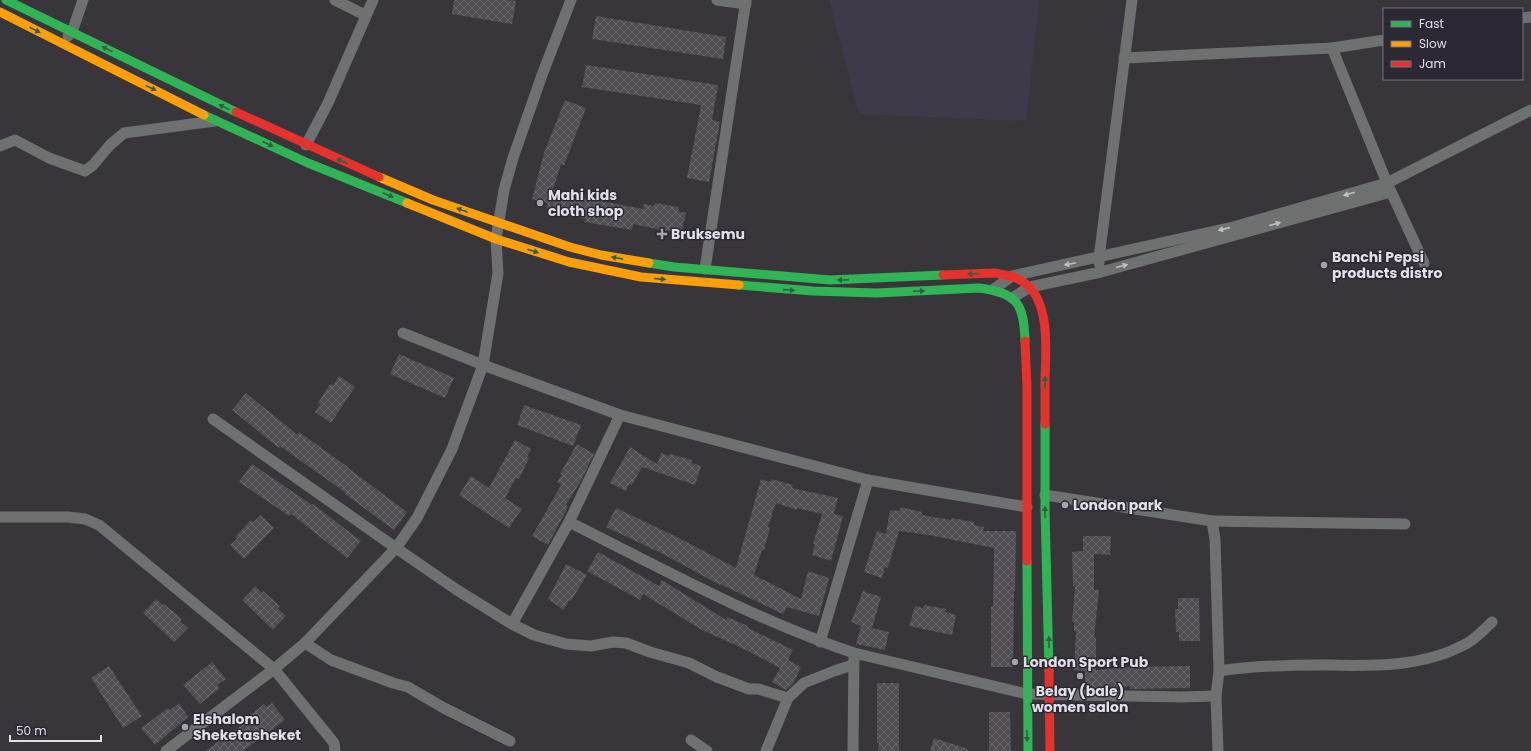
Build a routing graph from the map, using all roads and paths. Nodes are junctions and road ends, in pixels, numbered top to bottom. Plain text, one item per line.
1 (6, 0) edge
2 (83, 0) edge
3 (335, 0) edge
4 (372, 0) edge
5 (571, 0) edge
6 (717, 0) edge
7 (1132, 0) edge
8 (746, 2) edge
9 (0, 12) edge
10 (365, 15) junction
11 (72, 32) junction
12 (1383, 40) edge
13 (62, 44) junction
14 (1332, 48) junction
15 (1124, 58) junction
16 (1531, 110) edge
17 (216, 121) junction
18 (306, 145) junction
19 (0, 146) edge
20 (1389, 188) junction
21 (499, 223) junction
22 (496, 239) junction
23 (1099, 258) junction
24 (1424, 263) dead end
25 (705, 269) junction
26 (1101, 272) junction
27 (1012, 276) junction
28 (1030, 287) junction
29 (994, 289) junction
30 (1012, 298) junction
31 (403, 333) dead end
32 (483, 364) junction
33 (620, 415) junction
34 (213, 419) dead end
35 (868, 480) junction
36 (1045, 495) junction
37 (1027, 507) junction
38 (0, 517) edge
39 (1212, 521) junction
40 (569, 522) junction
41 (1405, 524) dead end
42 (396, 548) junction
43 (1492, 622) dead end
44 (512, 624) junction
45 (820, 642) junction
46 (305, 643) junction
47 (854, 654) junction
48 (853, 665) junction
49 (274, 669) junction
50 (1219, 671) junction
51 (1027, 694) junction
52 (1050, 694) junction
53 (1216, 696) junction
54 (788, 698) junction
55 (691, 740) dead end
56 (510, 741) dead end
57 (166, 751) edge
58 (335, 751) edge
59 (707, 751) edge
60 (766, 751) edge
61 (853, 751) edge
62 (1028, 751) edge
63 (1050, 751) edge
64 (1218, 751) edge

1 - 11 main road
2 - 11 street
3 - 10 street
4 - 10 street
5 - 21 street
6 - 8 street
7 - 15 street
8 - 25 street
9 -> 13 main road
10 - 18 street
11 - 13 street
18 -> 11 main road
12 - 14 street
13 -> 17 main road
14 - 15 street
14 - 20 street
15 - 23 street
16 - 20 street
17 - 19 street
17 -> 22 main road
21 -> 18 main road
20 -> 23 street
20 - 24 street
26 -> 20 street
21 - 22 street
25 -> 21 main road
22 -> 29 main road
22 - 32 street
23 - 26 street
23 -> 27 street
27 -> 25 main road
26 - 28 street
27 - 28 main road
27 - 29 street
28 - 30 street
36 -> 28 main road
29 - 30 main road
30 - 37 main road
31 - 32 street
32 - 33 street
32 - 42 street
33 - 35 street
33 - 40 street
34 - 42 street
35 - 37 street
35 - 45 street
36 - 39 street
52 -> 36 main road
37 - 51 main road
38 - 49 street
39 - 41 street
39 - 50 street
40 - 44 street
40 - 45 street
42 - 44 street
42 - 46 street
43 - 50 street
44 - 54 street
45 - 47 street
46 - 49 street
46 - 56 street
47 - 48 street
47 - 51 street
48 - 54 street
48 - 61 street
49 - 57 street
49 - 58 street
50 - 53 street
51 - 52 street
51 -> 62 main road
52 - 53 street
52 - 63 main road
53 - 64 street
54 - 60 street
55 - 59 street

